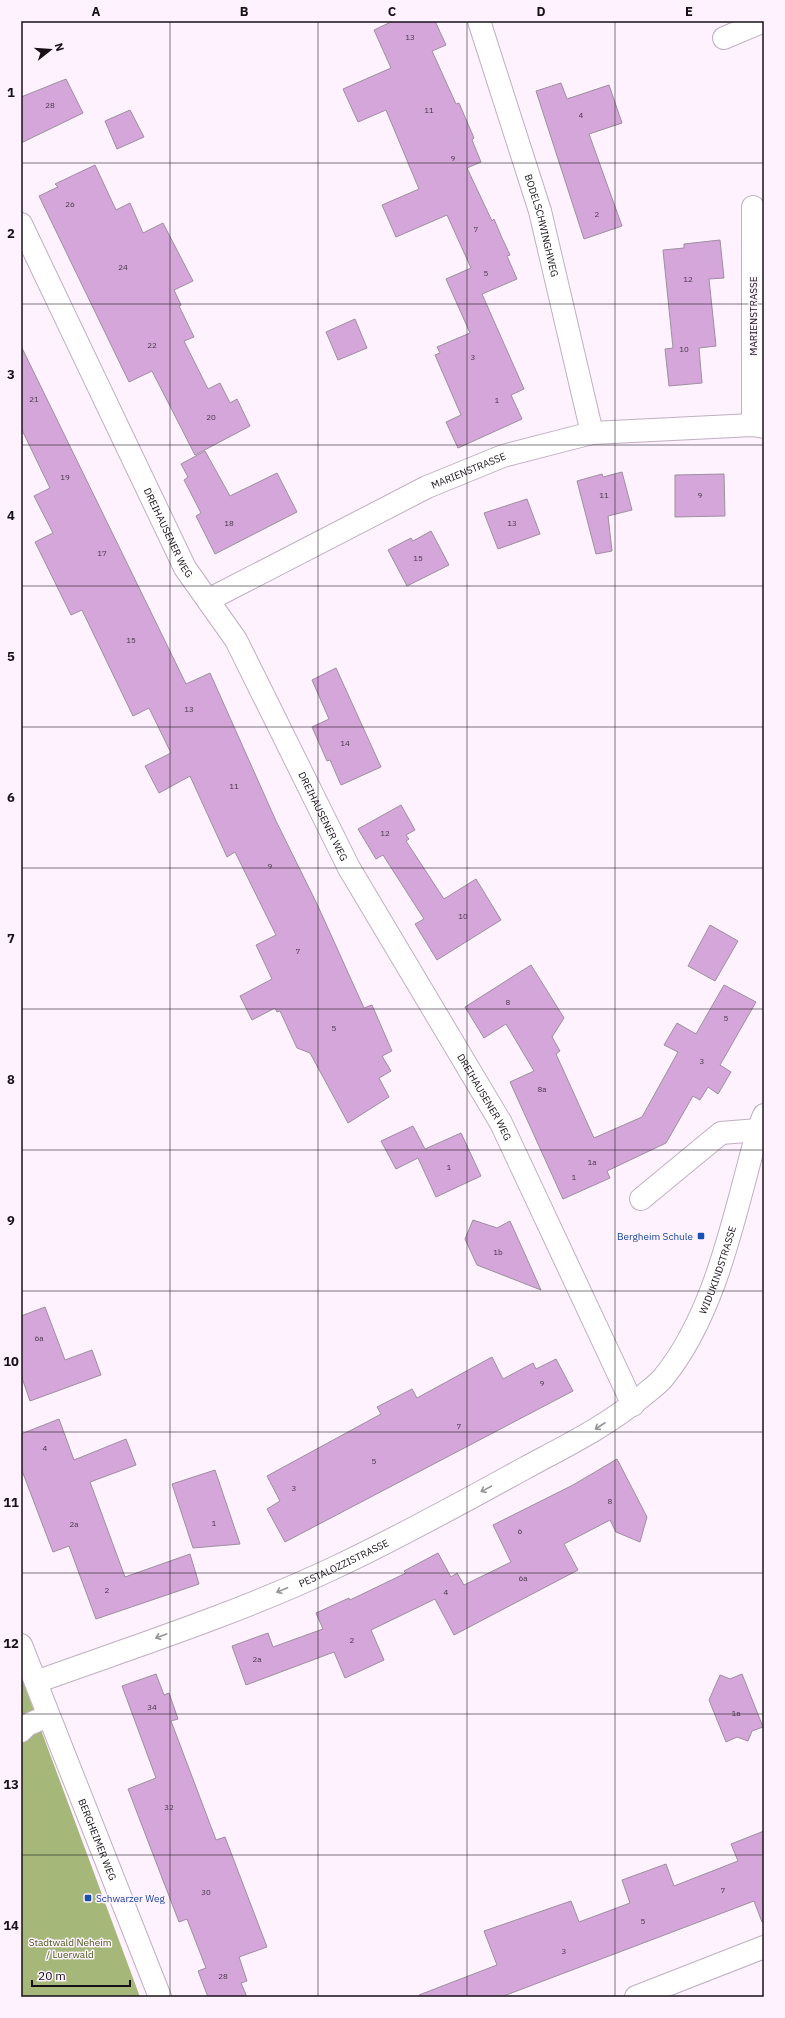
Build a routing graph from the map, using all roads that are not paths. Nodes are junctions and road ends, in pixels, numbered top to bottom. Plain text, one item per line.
1 (479, 21) edge
2 (764, 21) edge
3 (724, 38) dead end
4 (753, 207) dead end
5 (21, 224) edge
6 (758, 426) edge
7 (592, 433) junction
8 (208, 600) junction
9 (761, 1122) edge
10 (641, 1199) dead end
11 (633, 1405) junction
12 (21, 1645) edge
13 (36, 1682) junction
14 (48, 1716) junction
15 (21, 1731) edge
16 (764, 1947) edge
17 (160, 1997) edge
18 (636, 1997) edge

1 - 7 street, BODELSCHWINGHWEG
2 - 3 street
4 - 6 street, MARIENSTRASSE
5 - 8 street, DREIHAUSENER WEG
6 - 7 street, MARIENSTRASSE
7 - 8 street, MARIENSTRASSE
8 - 11 street, DREIHAUSENER WEG
9 - 10 street
9 - 11 street, WIDUKINDSTRASSE
11 -> 13 street, PESTALOZZISTRASSE
12 - 13 street
13 - 14 street, BERGHEIMER WEG
14 - 15 street
14 - 17 street, BERGHEIMER WEG
16 - 18 street

